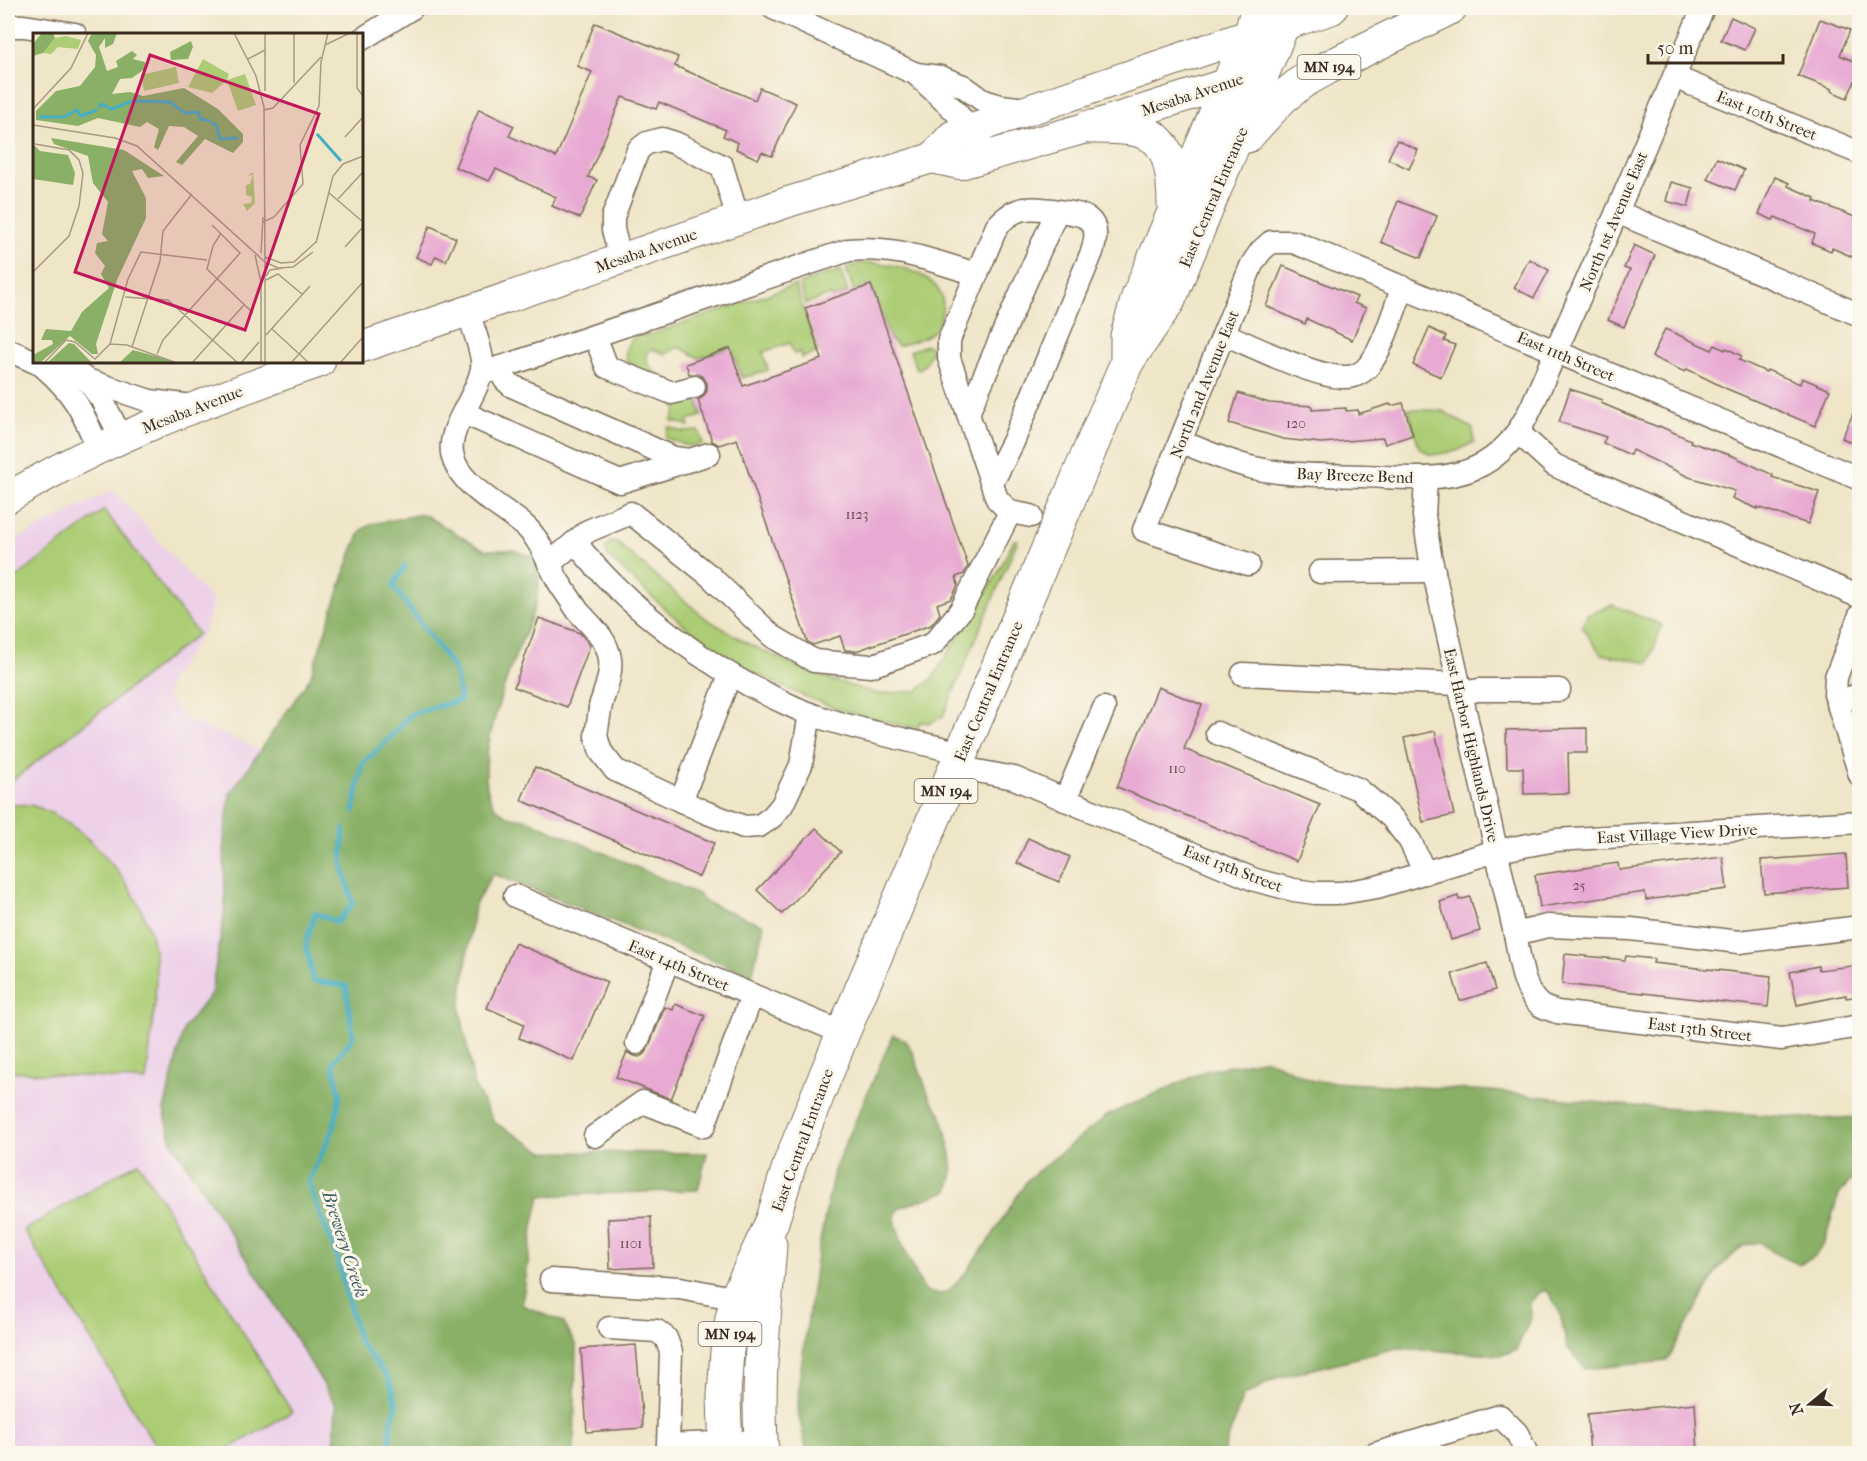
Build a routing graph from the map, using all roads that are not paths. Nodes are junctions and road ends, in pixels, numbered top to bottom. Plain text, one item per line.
1 (412, 8) edge
2 (1331, 8) edge
3 (1450, 8) edge
4 (1703, 8) edge
5 (779, 9) edge
6 (1285, 16) edge
7 (1252, 21) edge
8 (8, 26) edge
9 (69, 33) edge
10 (363, 38) edge
11 (1266, 69) junction
12 (916, 74) junction
13 (1674, 76) junction
14 (1228, 83) junction
15 (1031, 110) junction
16 (1089, 127) junction
17 (972, 130) junction
18 (1860, 153) edge
19 (1230, 155) junction
20 (990, 156) junction
21 (932, 158) junction
22 (1174, 208) junction
23 (1057, 211) junction
24 (1617, 212) junction
25 (738, 219) junction
26 (1272, 242) joint
27 (621, 259) junction
28 (977, 274) junction
29 (1404, 287) junction
30 (468, 311) junction
31 (1860, 315) edge
32 (1224, 334) junction
33 (595, 336) junction
34 (363, 347) edge
35 (8, 350) edge
36 (1556, 352) junction
37 (33, 361) edge
38 (1127, 362) junction
39 (317, 363) edge
40 (40, 364) joint
41 (491, 371) junction
42 (87, 380) junction
43 (694, 387) dead end
44 (198, 406) junction
45 (464, 413) junction
46 (968, 413) junction
47 (1518, 432) junction
48 (109, 442) junction
49 (1181, 442) junction
50 (1426, 478) junction
51 (1860, 478) edge
52 (992, 483) junction
53 (8, 498) edge
54 (575, 542) junction
55 (549, 564) junction
56 (1248, 564) dead end
57 (1434, 571) junction
58 (1320, 572) dead end
59 (1860, 597) edge
60 (1860, 615) edge
61 (1243, 674) dead end
62 (730, 675) junction
63 (1459, 688) junction
64 (1560, 690) dead end
65 (1860, 694) edge
66 (1837, 703) junction
67 (1104, 708) dead end
68 (810, 714) junction
69 (1218, 733) dead end
70 (962, 752) junction
71 (1860, 775) edge
72 (1014, 778) junction
73 (1065, 800) junction
74 (681, 801) junction
75 (1860, 822) edge
76 (1496, 851) junction
77 (1425, 873) junction
78 (515, 896) dead end
79 (1860, 927) edge
80 (1515, 934) junction
81 (668, 960) junction
82 (752, 995) junction
83 (1541, 1006) joint
84 (1860, 1026) edge
85 (843, 1033) junction
86 (637, 1043) dead end
87 (595, 1136) dead end
88 (772, 1222) junction
89 (551, 1280) dead end
90 (738, 1299) junction
91 (609, 1328) dead end
92 (761, 1447) edge
93 (726, 1448) edge
94 (668, 1449) edge
95 (1375, 1454) edge
96 (1527, 1454) edge

1 - 10 street
2 - 6 highway
3 - 11 highway, Mesaba Avenue / MN 194
3 - 19 highway, MN 194
4 - 13 street, North 1st Avenue East
5 - 12 street
6 - 7 highway
6 - 11 highway, East Central Entrance
7 - 14 highway, East Central Entrance / MN 194
7 - 15 main road
8 - 9 street
11 - 14 highway, Mesaba Avenue
11 - 19 highway, East Central Entrance / MN 194
12 - 15 street
12 - 17 street
13 - 18 street, East 10th Street
13 - 24 street, North 1st Avenue East
14 - 16 main road, Mesaba Avenue
14 - 22 highway, East Central Entrance / MN 194
15 - 17 main road
16 - 20 main road, Mesaba Avenue
16 - 22 highway
17 - 20 street
17 - 21 main road
19 - 38 highway, East Central Entrance / MN 194
20 - 21 main road, Mesaba Avenue
21 - 25 main road, Mesaba Avenue
22 - 38 highway, East Central Entrance / MN 194
23 - 28 street
23 - 46 street
23 - 52 street
24 - 31 street
24 - 36 street, North 1st Avenue East
25 - 27 main road, Mesaba Avenue
25 - 27 street
26 - 29 street, East 11th Street
26 - 32 street, North 2nd Avenue East
27 - 30 main road, Mesaba Avenue
28 - 33 street
28 - 46 street
29 - 32 street
29 - 36 street, East 11th Street
30 - 34 main road, Mesaba Avenue
30 - 41 street
32 - 49 street, North 2nd Avenue East
33 - 41 street
33 - 43 street
35 - 37 street
36 - 47 street, North 1st Avenue East
36 - 51 street, East 11th Street
38 - 70 highway, East Central Entrance / MN 194
39 - 44 main road, Mesaba Avenue
40 - 42 street
40 - 48 street
41 - 45 street
41 - 45 street
42 - 44 street
42 - 48 street
44 - 48 main road, Mesaba Avenue
45 - 55 street
46 - 52 street
47 - 50 street, Bay Breeze Bend
47 - 59 street
48 - 53 main road, Mesaba Avenue
49 - 50 street, Bay Breeze Bend
49 - 56 street, North 2nd Avenue East
50 - 57 street, East Harbor Highlands Drive
52 - 54 street
54 - 55 street
54 - 62 street
55 - 74 street
57 - 58 street
57 - 63 street, East Harbor Highlands Drive
60 - 66 street
61 - 63 street
62 - 68 street
62 - 74 street
63 - 64 street
63 - 76 street, East Harbor Highlands Drive
65 - 66 street
66 - 71 street
67 - 73 street
68 - 70 street
68 - 74 street
69 - 77 street
70 - 72 street, East 13th Street
70 - 72 street, East 13th Street
70 - 85 highway, East Central Entrance / MN 194
72 - 73 street, East 13th Street
73 - 77 street, East 13th Street
75 - 76 street, East Village View Drive
76 - 77 street, East 13th Street
76 - 80 street, East Harbor Highlands Drive
78 - 81 street, East 14th Street
79 - 80 street
80 - 83 street, East Harbor Highlands Drive
81 - 82 street, East 14th Street
81 - 86 street
82 - 85 street, East 14th Street
82 - 87 street
83 - 84 street, East 13th Street
85 - 88 highway, East Central Entrance / MN 194
88 - 90 highway, East Central Entrance / MN 194
88 - 92 highway, East Central Entrance / MN 194
89 - 90 street
90 - 93 highway, East Central Entrance / MN 194
91 - 94 street
92 - 93 street
93 - 94 street
95 - 96 street

